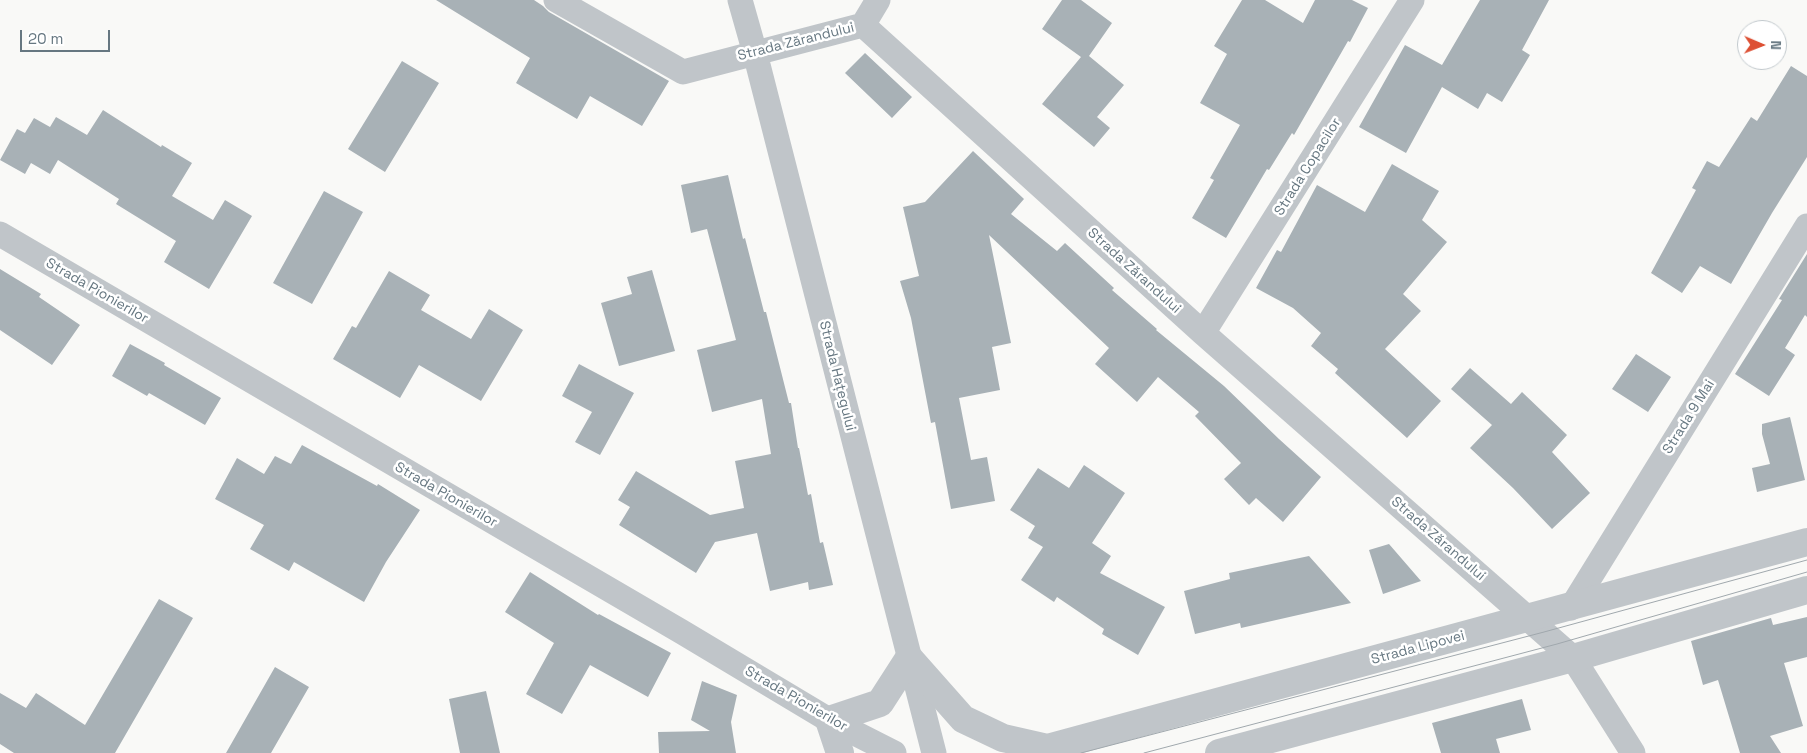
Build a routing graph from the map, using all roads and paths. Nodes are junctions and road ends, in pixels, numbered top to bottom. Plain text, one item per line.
1 (556, 0) edge
2 (740, 0) edge
3 (878, 0) edge
4 (1412, 0) edge
5 (863, 25) junction
6 (755, 53) junction
7 (1807, 226) edge
8 (0, 234) edge
9 (1203, 333) junction
10 (1807, 542) edge
11 (1807, 590) edge
12 (1571, 608) junction
13 (1528, 618) junction
14 (909, 658) junction
15 (1573, 658) junction
16 (829, 720) junction
17 (1038, 751) edge
18 (840, 753) edge
19 (894, 753) edge
20 (934, 753) edge
21 (1220, 753) edge
22 (1633, 753) edge

1 - 6 street, Strada Zărandului
2 - 6 street, Strada Hațegului
3 - 5 street
4 - 9 street, Strada Copacilor
5 - 6 street, Strada Zărandului
5 - 9 street, Strada Zărandului
6 - 14 street, Strada Hațegului
7 - 12 street, Strada 9 Mai
8 - 16 street, Strada Pionierilor
9 - 13 street, Strada Zărandului
10 - 12 street, Strada Lipovei
11 - 15 street
12 - 13 street, Strada Lipovei
13 - 15 street, Strada Zărandului
13 - 17 street, Strada Lipovei
14 - 16 street
14 - 17 street
14 - 20 street, Strada Hațegului
15 - 21 street
15 - 22 street, Strada Zărandului
16 - 18 street
16 - 19 street, Strada Pionierilor

